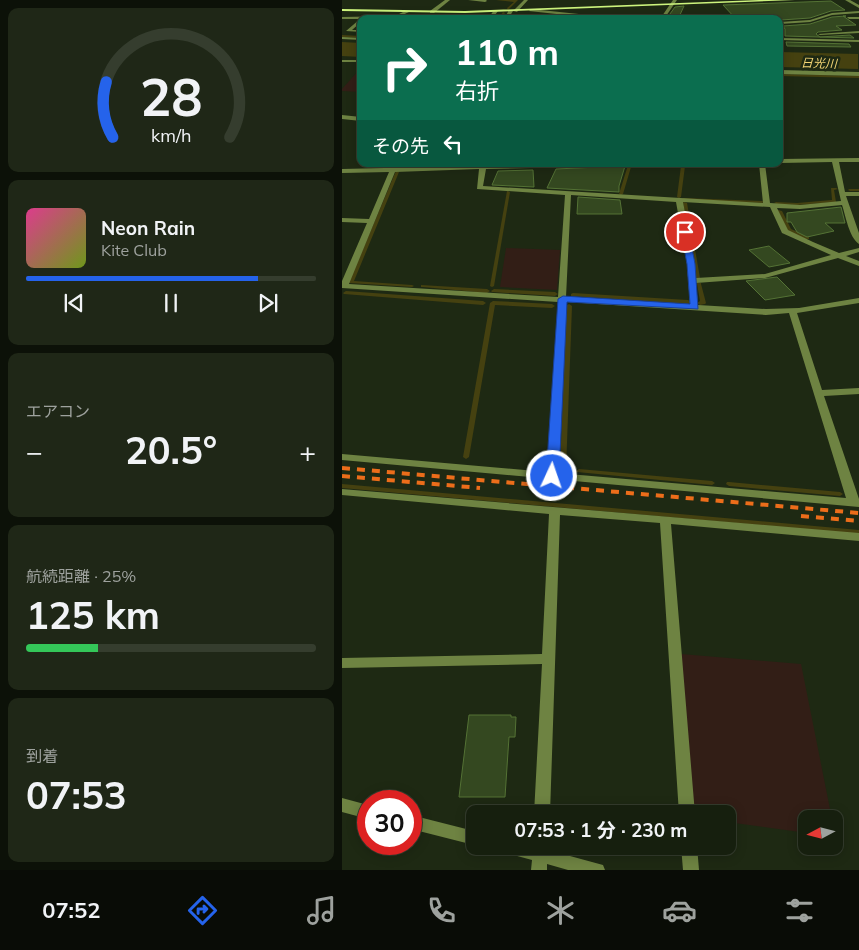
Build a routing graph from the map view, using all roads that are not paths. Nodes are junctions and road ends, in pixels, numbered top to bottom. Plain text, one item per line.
1 (448, 0) edge
2 (470, 0) edge
3 (526, 0) edge
4 (793, 0) edge
5 (847, 0) edge
6 (485, 1) edge
7 (763, 1) edge
8 (674, 2) edge
9 (709, 2) edge
10 (858, 8) edge
11 (342, 10) edge
12 (531, 10) junction
13 (496, 11) junction
14 (513, 11) junction
15 (407, 12) junction
16 (432, 12) junction
17 (858, 12) edge
18 (401, 15) edge
19 (493, 15) edge
20 (510, 15) edge
21 (579, 15) edge
22 (665, 15) edge
23 (342, 18) edge
24 (849, 18) dead end
25 (858, 18) edge
26 (357, 19) edge
27 (357, 23) edge
28 (783, 23) edge
29 (357, 32) edge
30 (858, 32) edge
31 (342, 38) edge
32 (357, 39) edge
33 (783, 39) edge
34 (815, 40) junction
35 (858, 41) edge
36 (342, 61) edge
37 (357, 61) edge
38 (783, 72) edge
39 (858, 74) edge
40 (342, 117) edge
41 (357, 119) edge
42 (835, 160) junction
43 (858, 160) edge
44 (783, 161) edge
45 (408, 167) edge
46 (483, 167) edge
47 (763, 167) edge
48 (392, 168) edge
49 (342, 171) edge
50 (568, 194) junction
51 (842, 194) junction
52 (858, 194) edge
53 (679, 201) junction
54 (845, 203) junction
55 (770, 205) junction
56 (342, 220) edge
57 (372, 221) junction
58 (858, 242) edge
59 (858, 250) edge
60 (836, 255) junction
61 (858, 264) edge
62 (692, 281) junction
63 (343, 286) edge
64 (563, 299) junction
65 (858, 300) edge
66 (694, 307) junction
67 (792, 311) junction
68 (858, 391) edge
69 (818, 393) junction
70 (342, 457) edge
71 (552, 476) junction
72 (342, 492) edge
73 (856, 502) edge
74 (555, 510) junction
75 (665, 521) junction
76 (858, 537) edge
77 (548, 658) junction
78 (342, 663) edge
79 (342, 805) edge
80 (542, 805) edge
81 (686, 805) edge
82 (357, 809) edge
83 (422, 825) edge
84 (466, 836) edge
85 (690, 855) edge
86 (540, 857) edge
87 (597, 870) edge
88 (691, 870) edge

1 - 16 street
2 - 6 street
3 - 14 street
4 - 7 main road
5 - 10 street
7 - 9 main road
8 - 9 main road
8 - 12 main road
8 - 22 street
11 - 15 main road
12 - 14 main road
12 - 21 street
13 - 14 main road
13 - 16 main road
13 - 19 street
14 - 20 street
15 - 16 main road
15 - 18 street
17 - 28 street
23 - 26 street
24 - 25 street
27 - 29 street
30 - 34 street
31 - 32 street
33 - 34 street
34 - 35 street
36 - 37 street
38 - 39 street
40 - 41 street
42 - 43 street
42 - 44 street
42 - 51 street
45 - 48 street
46 - 50 street
47 - 55 street
48 - 49 street
48 - 57 street
50 - 53 street
50 - 64 street
51 - 52 street
51 - 54 street
53 - 55 street
53 - 62 street
54 - 55 street
54 - 58 street
55 - 60 street
56 - 57 street
57 - 63 street
59 - 60 street
60 - 61 street
60 - 62 street
62 - 66 street
63 - 64 street
64 - 66 street
64 - 71 street
65 - 67 street
66 - 67 street
67 - 69 street
68 - 69 street
69 - 73 street
70 - 71 street
71 - 73 street
72 - 74 street
74 - 75 street
74 - 77 street
75 - 76 street
75 - 81 street
77 - 78 street
77 - 80 street
79 - 82 street
83 - 84 street
85 - 88 street
86 - 87 street

